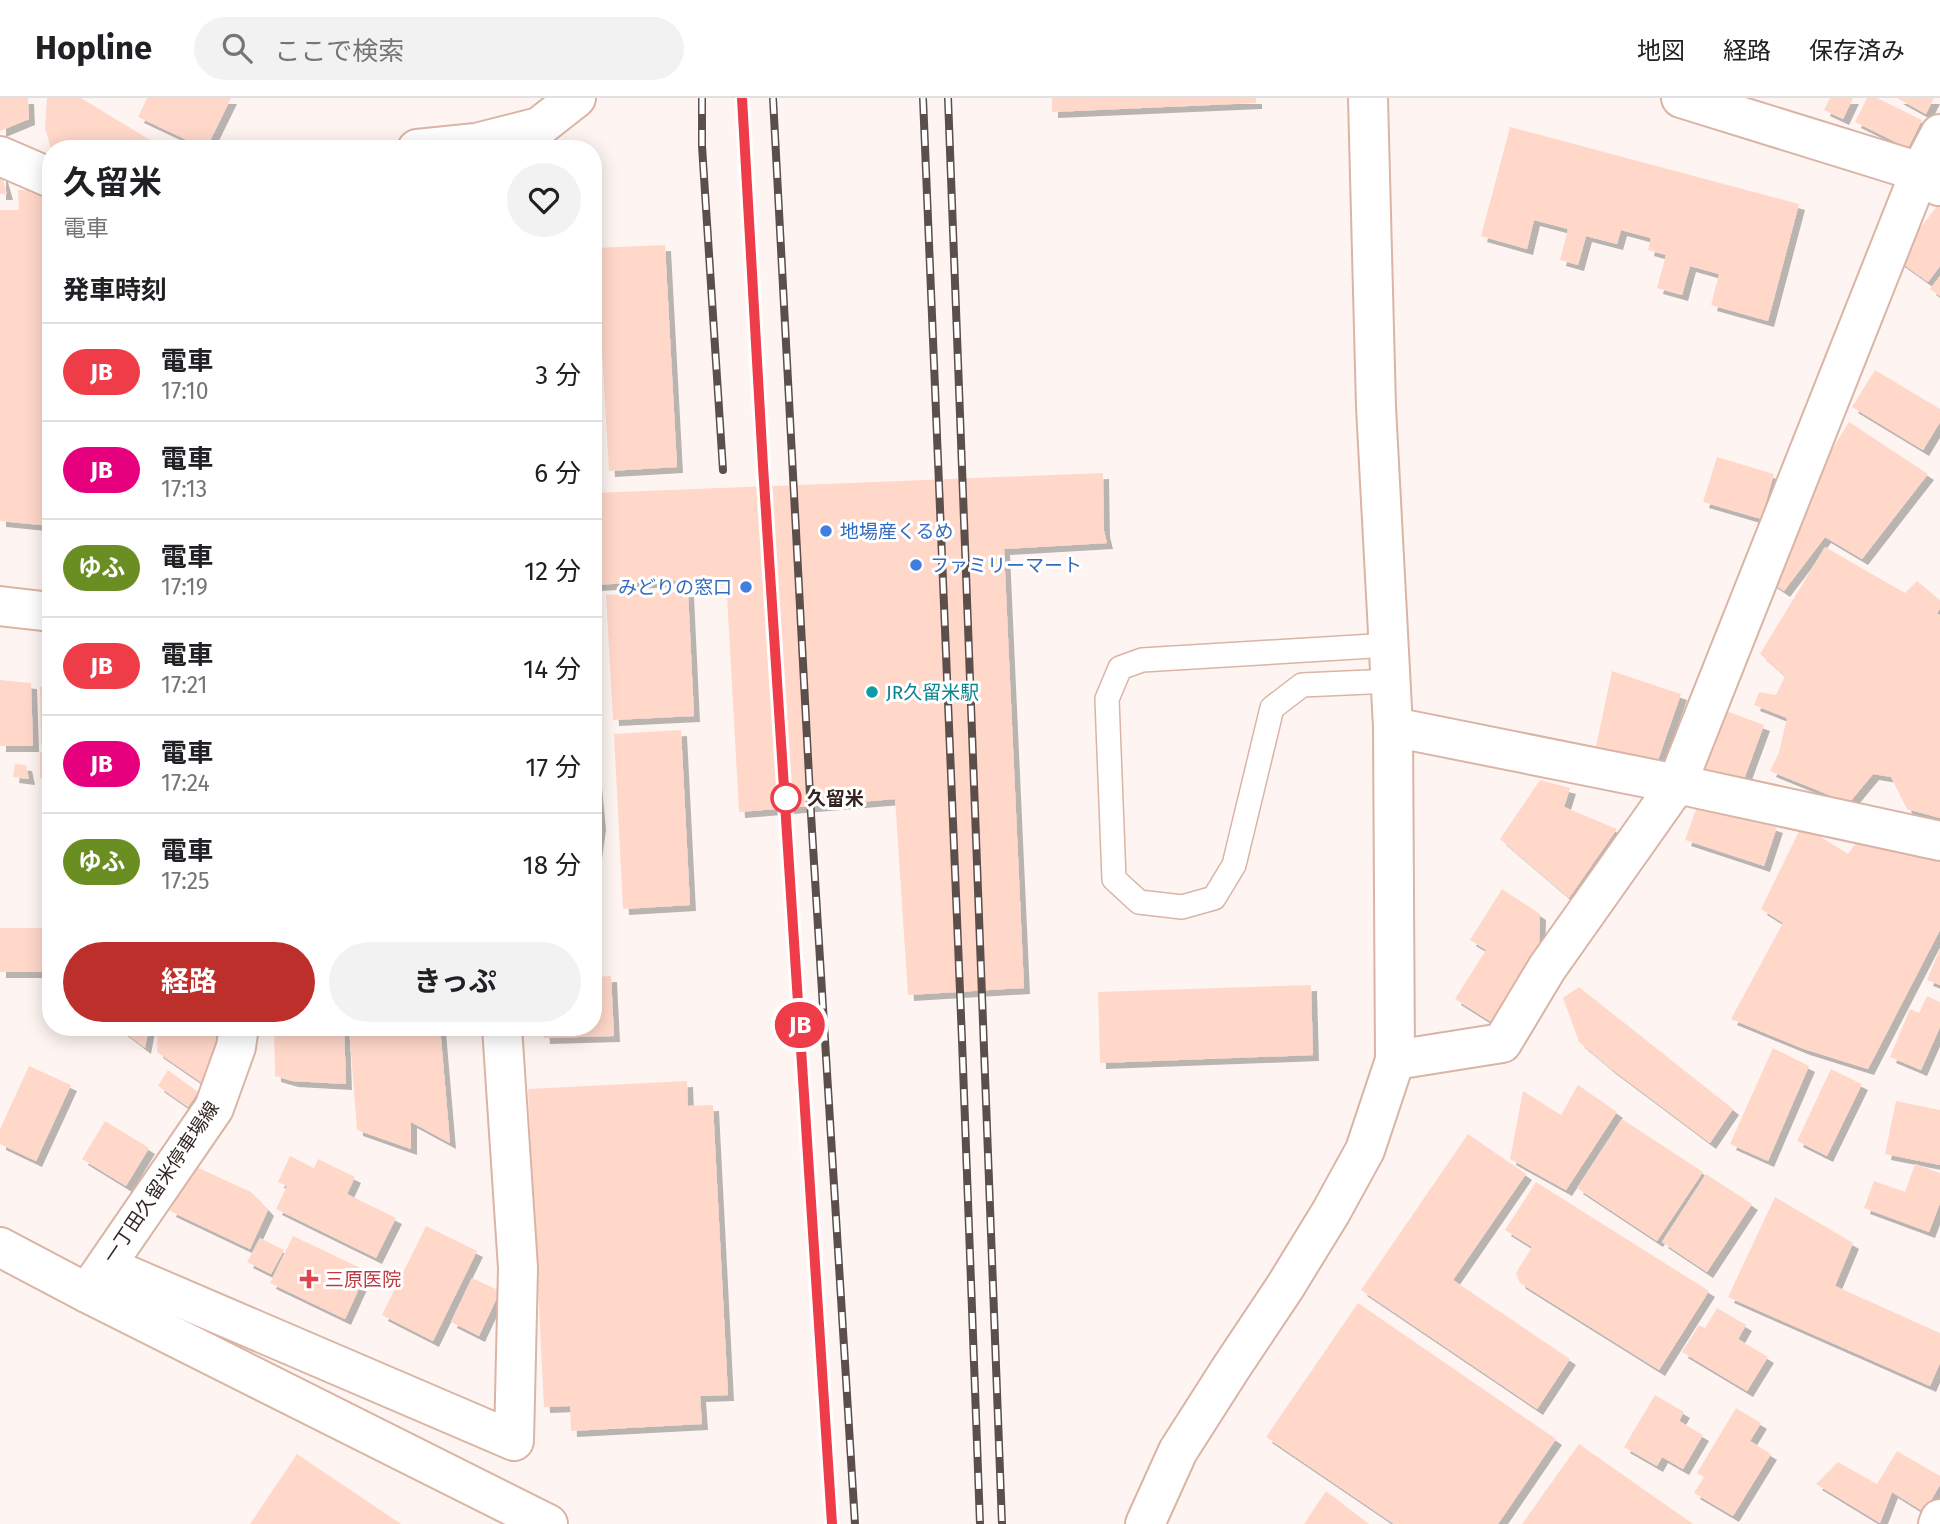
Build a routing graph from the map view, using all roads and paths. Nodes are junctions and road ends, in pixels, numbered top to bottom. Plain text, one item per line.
1 (576, 98) edge
2 (1368, 98) edge
3 (1681, 98) edge
4 (1940, 134) edge
5 (506, 140) edge
6 (0, 156) edge
7 (42, 174) edge
8 (1930, 179) edge
9 (0, 606) edge
10 (42, 611) edge
11 (1390, 663) junction
12 (1393, 727) junction
13 (1677, 784) junction
14 (1940, 841) edge
15 (238, 1036) edge
16 (503, 1036) edge
17 (1395, 1060) junction
18 (0, 1247) edge
19 (96, 1280) junction
20 (1940, 1519) edge
21 (548, 1524) edge
22 (1145, 1524) edge
23 (1938, 1524) edge

1 - 5 street
2 - 11 street
3 - 8 street
4 - 8 street
6 - 7 street
8 - 13 street
9 - 10 street
11 - 11 lane
11 - 12 street
12 - 13 street
12 - 17 street
13 - 14 street
13 - 17 street
15 - 19 street, 一丁田久留米停車場線
16 - 19 street
17 - 22 street
18 - 19 street
19 - 21 street
20 - 23 street

